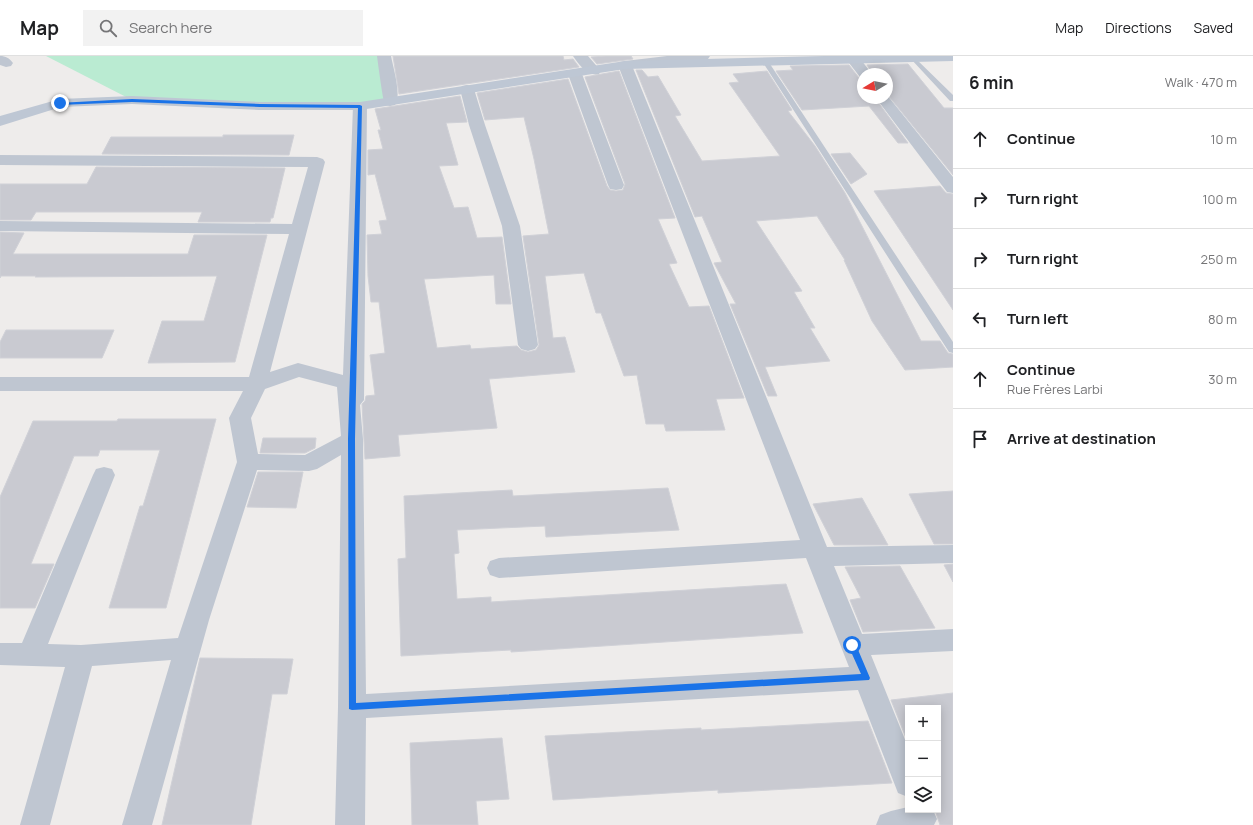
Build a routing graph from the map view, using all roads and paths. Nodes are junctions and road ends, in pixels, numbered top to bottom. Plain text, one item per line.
1 (384, 56) edge
2 (580, 56) edge
3 (703, 56) edge
4 (953, 57) edge
5 (913, 58) junction
6 (853, 59) junction
7 (765, 61) junction
8 (625, 66) junction
9 (860, 68) edge
10 (594, 70) junction
11 (575, 74) junction
12 (467, 89) junction
13 (953, 99) edge
14 (390, 102) junction
15 (888, 104) edge
16 (360, 106) junction
17 (0, 121) edge
18 (0, 160) edge
19 (616, 185) dead end
20 (953, 188) edge
21 (0, 226) edge
22 (299, 229) junction
23 (528, 345) dead end
24 (953, 350) edge
25 (0, 384) edge
26 (257, 384) junction
27 (352, 439) junction
28 (248, 462) junction
29 (104, 475) dead end
30 (816, 553) junction
31 (953, 554) edge
32 (499, 568) dead end
33 (953, 640) edge
34 (852, 645) junction
35 (188, 648) junction
36 (0, 654) edge
37 (30, 655) junction
38 (81, 656) junction
39 (866, 678) junction
40 (352, 707) junction
41 (906, 777) edge
42 (922, 818) edge
43 (35, 825) edge
44 (138, 825) edge
45 (350, 825) edge
46 (891, 825) edge

1 - 14 street
2 - 10 street
3 - 8 street
4 - 5 main road
5 - 6 main road
5 - 13 lane
6 - 7 main road
6 - 9 street
7 - 8 main road
7 - 24 lane
8 - 10 main road
8 - 30 street
10 - 11 main road
11 - 12 main road
11 - 19 street
12 - 14 main road
12 - 23 street
14 - 16 main road
15 - 20 street
16 - 17 main road
16 - 27 street
18 - 22 street
21 - 22 street
22 - 26 street
25 - 26 street
26 - 27 street
26 - 28 street
27 - 28 street
27 - 40 street
28 - 35 street
29 - 37 street
30 - 31 street
30 - 32 street
30 - 34 street
33 - 34 street
34 - 39 street
35 - 38 street
35 - 44 street
36 - 37 street
37 - 38 street
38 - 43 street
39 - 40 street
39 - 41 street
40 - 45 street
42 - 46 street

